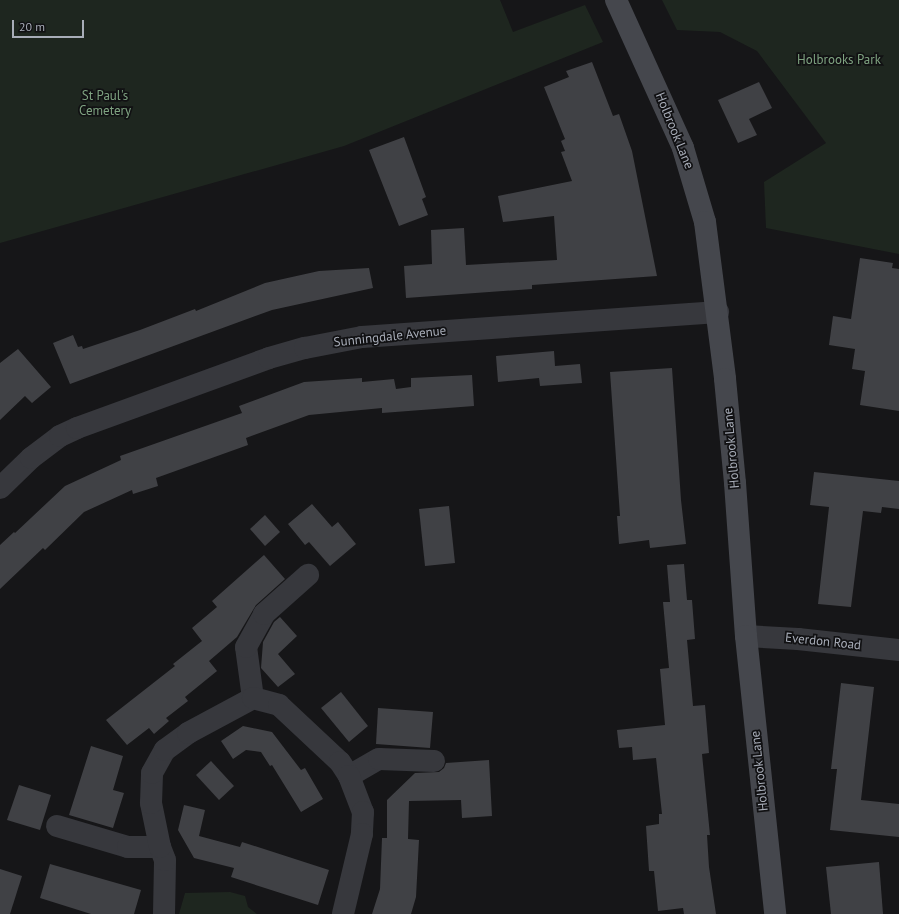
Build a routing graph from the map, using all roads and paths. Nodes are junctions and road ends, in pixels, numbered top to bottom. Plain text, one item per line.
1 (616, 0) edge
2 (718, 312) junction
3 (0, 488) edge
4 (308, 575) dead end
5 (746, 636) junction
6 (899, 650) edge
7 (253, 698) junction
8 (434, 761) dead end
9 (349, 776) junction
10 (57, 826) dead end
11 (160, 847) junction
12 (164, 914) edge
13 (343, 914) edge
14 (774, 914) edge

1 - 2 street, Holbrook Lane
2 - 3 street, Sunningdale Avenue
2 - 5 street, Holbrook Lane
4 - 7 street
5 - 6 street, Everdon Road
5 - 14 street, Holbrook Lane
7 - 9 street
7 - 11 street
8 - 9 street
9 - 13 street
10 - 11 street
11 - 12 street

